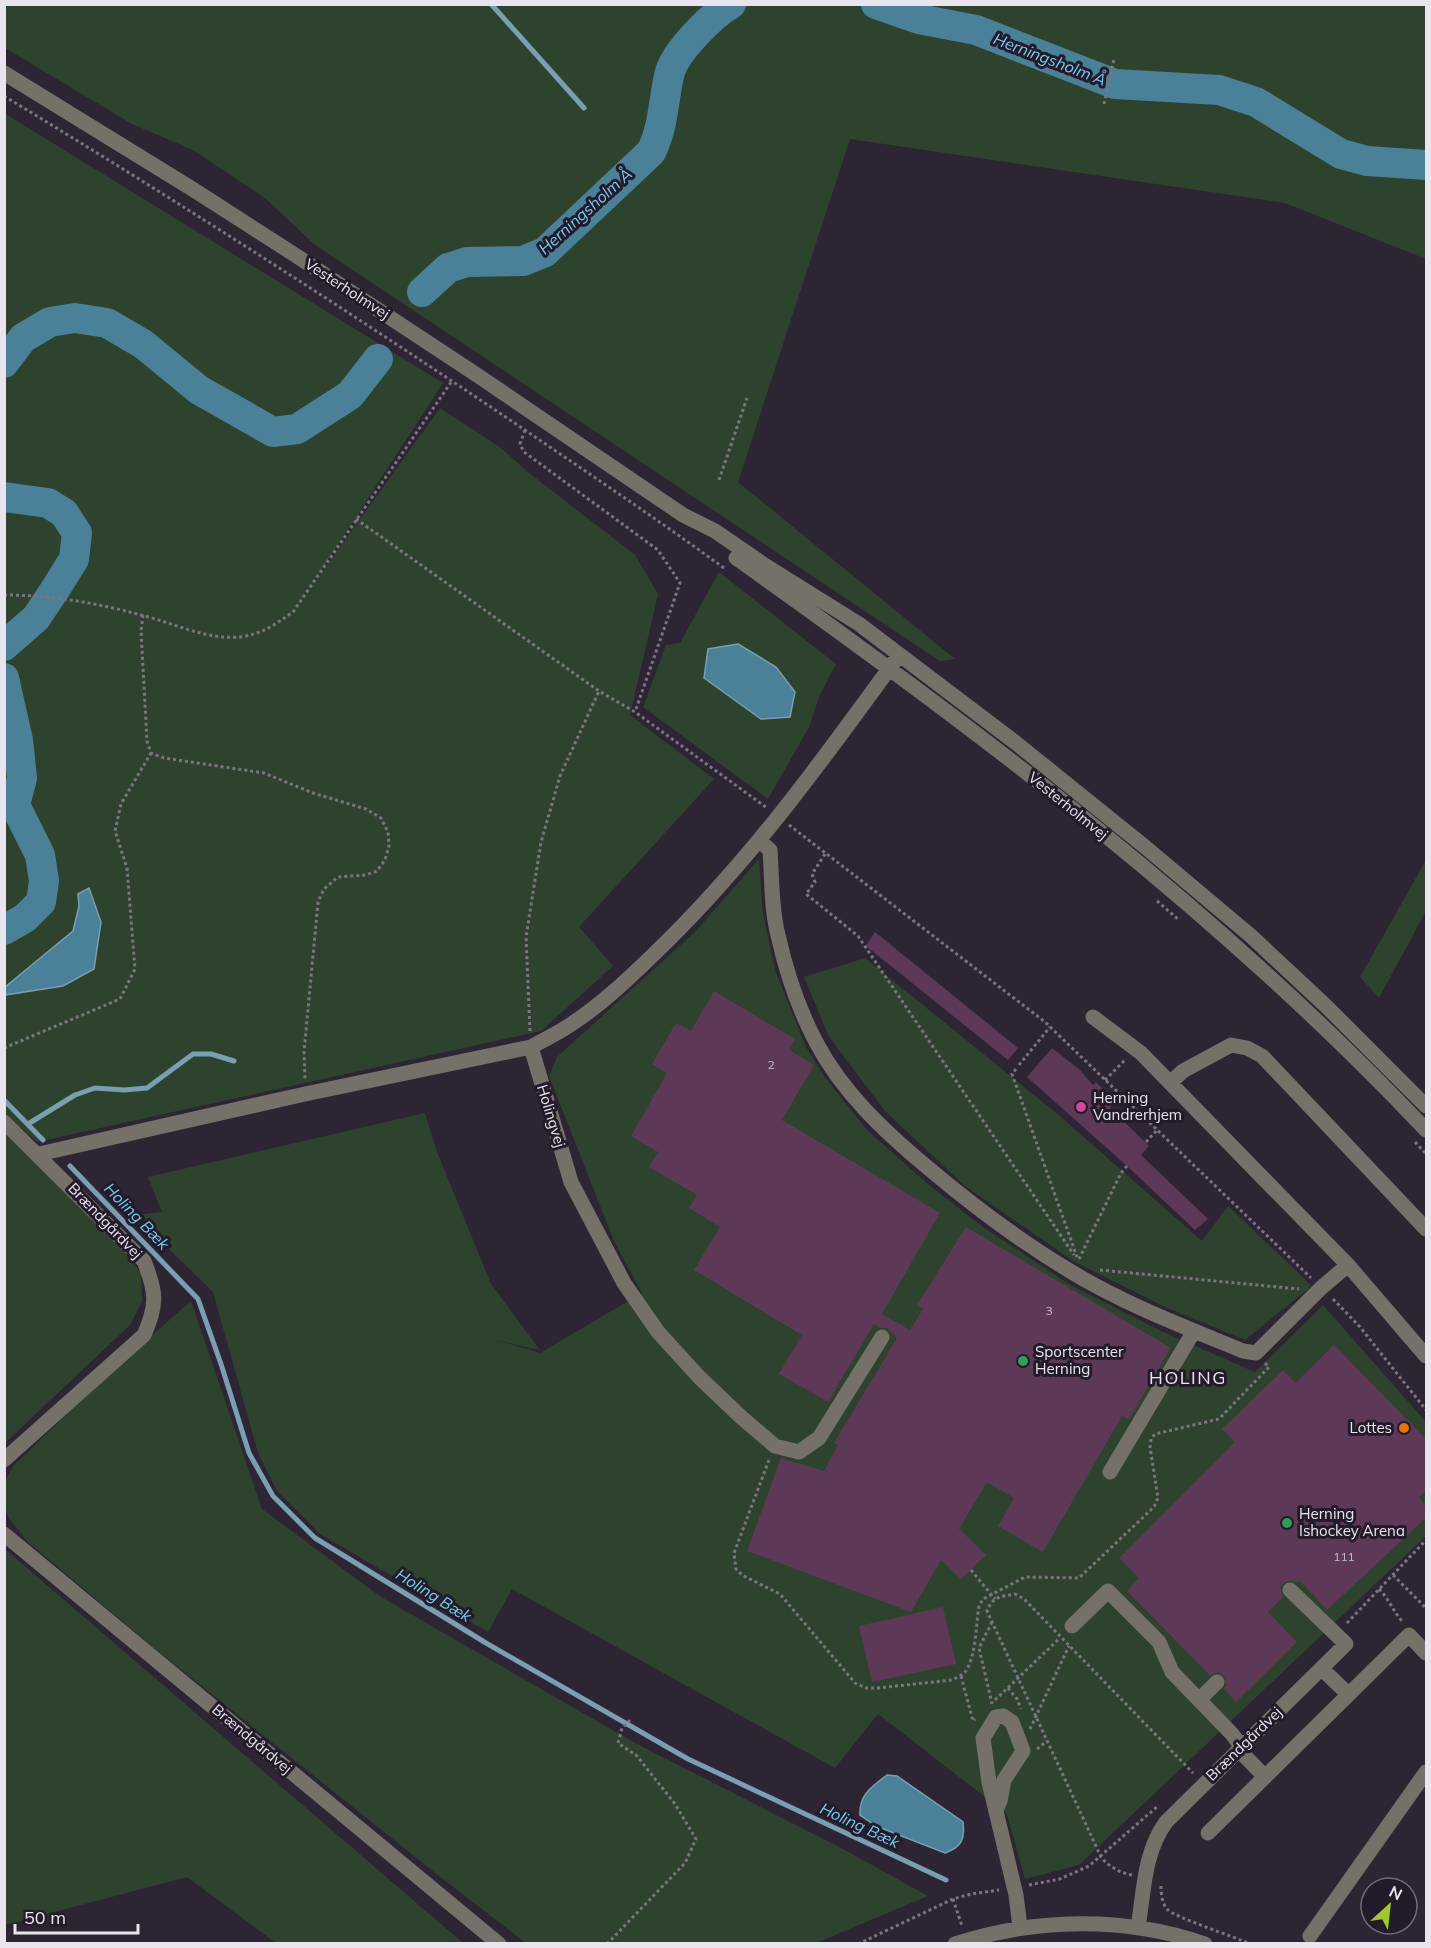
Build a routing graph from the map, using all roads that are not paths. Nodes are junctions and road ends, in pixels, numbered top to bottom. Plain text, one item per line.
1 (4, 73) edge
2 (683, 515) junction
3 (900, 654) junction
4 (890, 668) junction
5 (760, 841) junction
6 (1094, 1017) dead end
7 (531, 1047) junction
8 (1170, 1083) junction
9 (1426, 1106) edge
10 (4, 1122) edge
11 (1426, 1130) edge
12 (39, 1154) junction
13 (1426, 1229) edge
14 (1348, 1265) junction
15 (1194, 1331) junction
16 (882, 1337) dead end
17 (1426, 1356) edge
18 (4, 1460) edge
19 (1110, 1472) dead end
20 (4, 1534) edge
21 (1290, 1590) dead end
22 (1072, 1626) road end
23 (1426, 1653) edge
24 (1322, 1669) junction
25 (1217, 1682) dead end
26 (1348, 1694) junction
27 (1199, 1700) junction
28 (1239, 1748) junction
29 (1426, 1772) edge
30 (1264, 1777) junction
31 (996, 1810) junction
32 (1208, 1833) dead end
33 (1020, 1927) junction
34 (1138, 1927) junction
35 (1310, 1936) dead end
36 (961, 1942) edge
37 (499, 1944) edge
38 (1205, 1944) edge

1 - 2 street, Vesterholmvej
2 - 3 street, Vesterholmvej
2 - 4 street, Vesterholmvej
3 - 4 street
3 - 9 street, Vesterholmvej
4 - 5 street
4 - 11 street, Vesterholmvej
5 - 7 street
5 - 15 street
6 - 8 street
7 - 12 street
7 - 16 street, Holingvej
8 - 13 street
8 - 14 street
10 - 12 street, Brændgårdvej
12 - 18 street, Brændgårdvej
14 - 15 street
14 - 17 street
15 - 19 street
20 - 37 street, Brændgårdvej
21 - 24 street, Brændgårdvej
22 - 27 street
23 - 26 street
24 - 26 street
24 - 28 street, Brændgårdvej
25 - 27 street
26 - 30 street
27 - 28 street
28 - 30 street
28 - 34 street, Brændgårdvej
29 - 35 street
30 - 32 street
31 - 31 street
31 - 33 street
33 - 34 street
33 - 36 street
34 - 38 street

